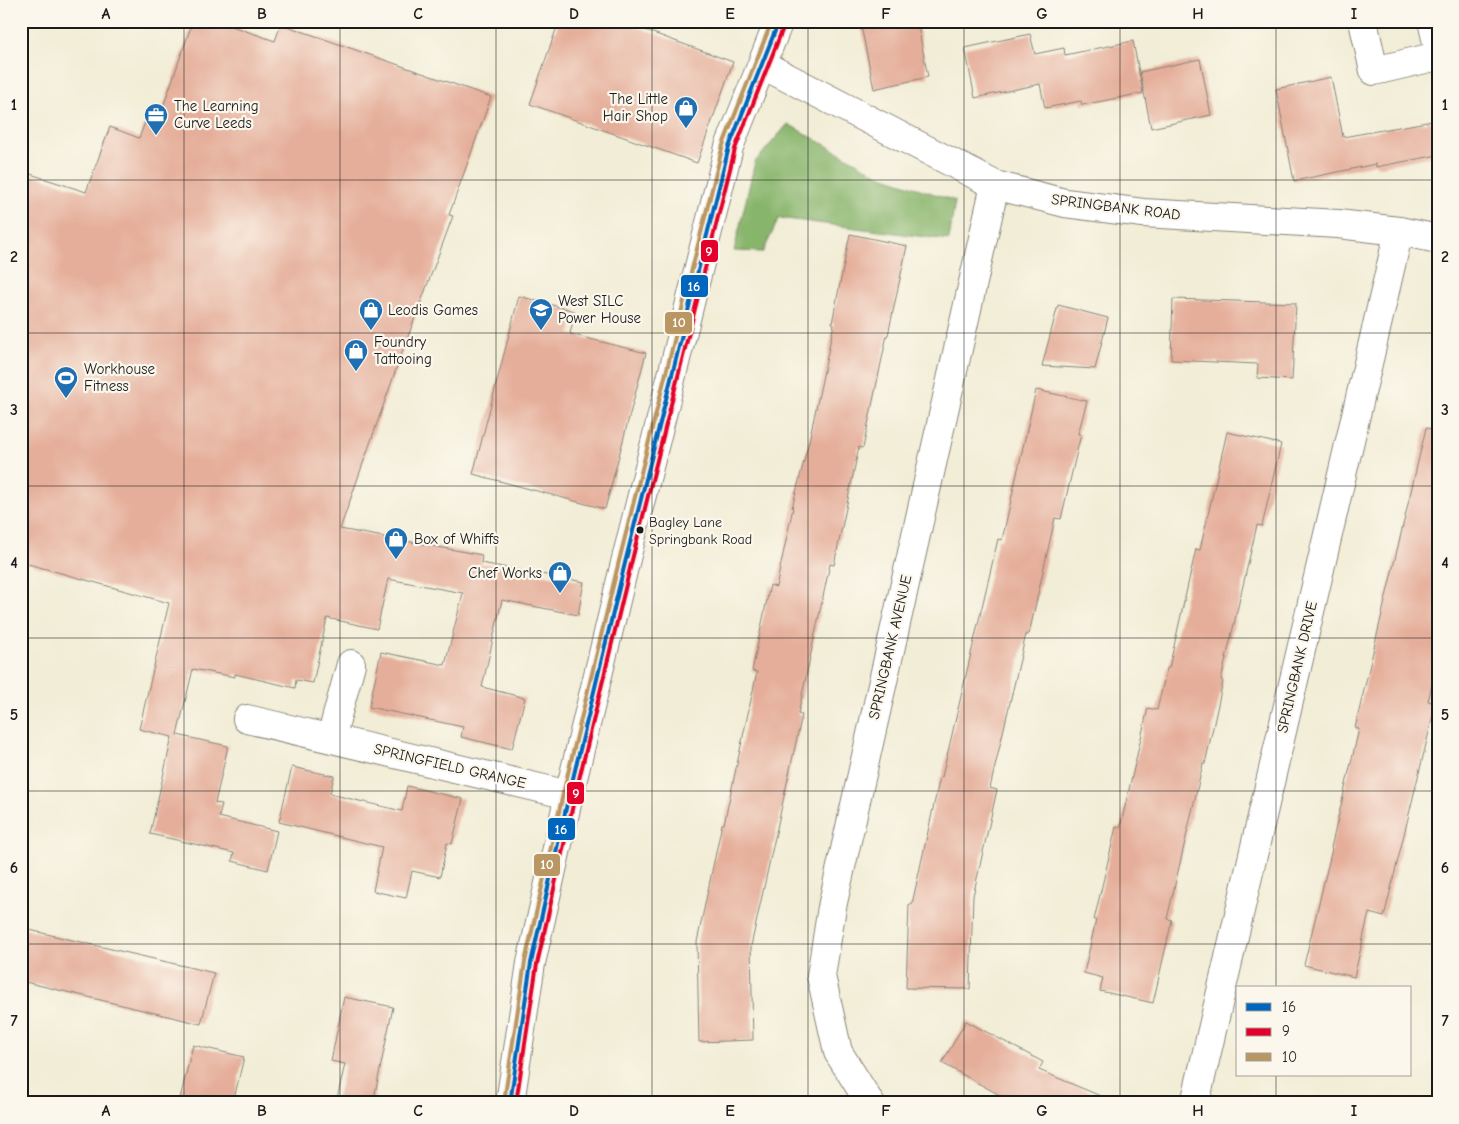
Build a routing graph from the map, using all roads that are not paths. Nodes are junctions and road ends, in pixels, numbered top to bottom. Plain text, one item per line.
1 (779, 21) edge
2 (1363, 21) edge
3 (1432, 21) edge
4 (1438, 47) edge
5 (1438, 56) edge
6 (763, 65) junction
7 (994, 185) junction
8 (1399, 231) junction
9 (1438, 239) edge
10 (351, 664) dead end
11 (247, 719) dead end
12 (331, 738) junction
13 (569, 795) junction
14 (510, 1103) edge
15 (870, 1103) edge
16 (1195, 1103) edge

1 - 6 street
2 - 5 street
3 - 4 street
6 - 7 street, SPRINGBANK ROAD
6 - 13 street
7 - 8 street, SPRINGBANK ROAD
7 - 15 street, SPRINGBANK AVENUE
8 - 9 street, SPRINGBANK ROAD
8 - 16 street, SPRINGBANK DRIVE
10 - 12 street
11 - 12 street, SPRINGFIELD GRANGE
12 - 13 street, SPRINGFIELD GRANGE
13 - 14 street

